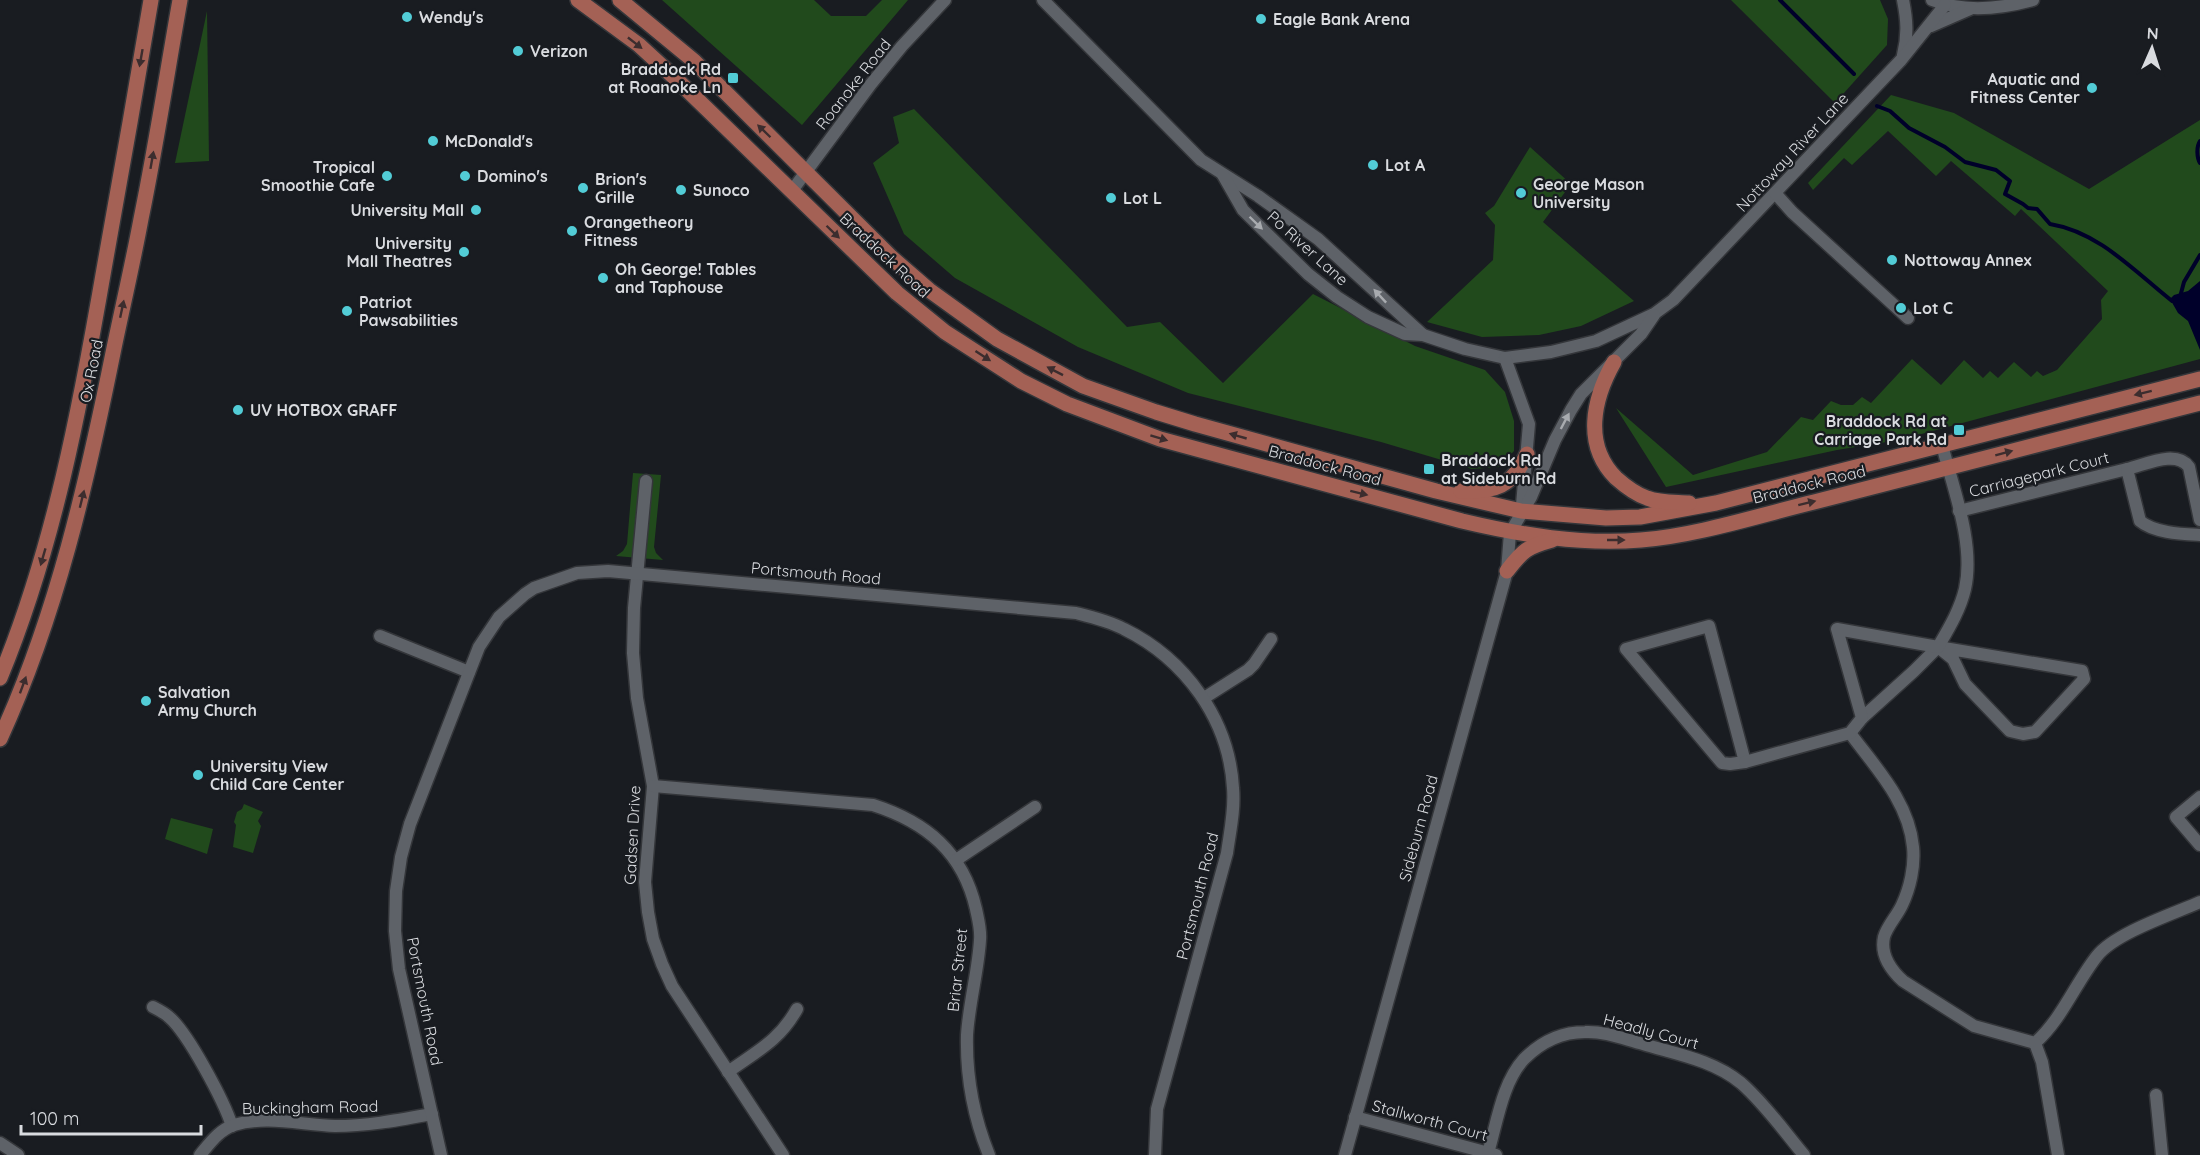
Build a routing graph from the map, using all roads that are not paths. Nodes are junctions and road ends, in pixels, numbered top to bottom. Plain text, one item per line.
1 (151, 0) edge
2 (180, 0) edge
3 (578, 0) edge
4 (620, 0) edge
5 (945, 0) edge
6 (1043, 0) edge
7 (1903, 0) edge
8 (1932, 0) edge
9 (2033, 0) edge
10 (1945, 5) junction
11 (1972, 8) junction
12 (1927, 28) junction
13 (1901, 60) junction
14 (806, 171) junction
15 (1223, 175) junction
16 (791, 192) junction
17 (1775, 193) junction
18 (1654, 314) junction
19 (1908, 318) dead end
20 (1423, 335) junction
21 (1505, 358) junction
22 (1614, 362) junction
23 (2200, 379) edge
24 (2200, 403) edge
25 (1942, 445) junction
26 (1527, 454) junction
27 (1948, 468) junction
28 (2127, 469) junction
29 (646, 481) dead end
30 (1436, 490) junction
31 (1716, 503) junction
32 (1521, 511) junction
33 (1959, 511) junction
34 (2200, 520) edge
35 (1510, 532) junction
36 (2200, 535) edge
37 (1558, 539) junction
38 (1507, 570) junction
39 (637, 574) junction
40 (380, 636) dead end
41 (1271, 639) dead end
42 (1938, 647) junction
43 (469, 672) junction
44 (0, 678) edge
45 (1204, 698) junction
46 (1862, 718) junction
47 (1850, 733) junction
48 (0, 739) edge
49 (1745, 762) junction
50 (653, 786) junction
51 (2200, 797) edge
52 (1035, 807) dead end
53 (2200, 845) edge
54 (956, 860) junction
55 (2200, 902) edge
56 (153, 1007) dead end
57 (797, 1009) dead end
58 (2035, 1043) junction
59 (728, 1072) junction
60 (2156, 1095) dead end
61 (432, 1113) junction
62 (1355, 1117) junction
63 (232, 1126) junction
64 (0, 1143) edge
65 (1492, 1154) edge
66 (18, 1155) edge
67 (200, 1155) edge
68 (441, 1155) edge
69 (783, 1155) edge
70 (989, 1155) edge
71 (1155, 1155) edge
72 (1345, 1155) edge
73 (1804, 1155) edge
74 (2058, 1155) edge
75 (2162, 1155) edge

1 -> 44 main road, Ox Road
48 -> 2 main road, Ox Road
3 -> 16 main road, Braddock Road
14 -> 4 main road, Braddock Road
5 - 14 street, Roanoke Road
6 - 15 street, Po River Lane
7 - 13 street
8 - 10 street
9 - 11 street
10 - 11 street
10 - 12 street, Nottoway River Lane
11 - 12 street
12 - 13 street, Nottoway River Lane
13 - 17 street, Nottoway River Lane
14 - 16 street, Roanoke Road
30 -> 14 main road, Braddock Road
20 -> 15 street, Po River Lane
15 -> 20 street, Po River Lane
16 -> 35 main road, Braddock Road
17 - 18 street, Nottoway River Lane
17 - 19 street
18 - 21 street, Nottoway River Lane
18 - 22 street, Nottoway River Lane
20 - 21 street, Po River Lane
21 - 26 street
22 - 31 main road
32 -> 22 street, Nottoway River Lane
23 -> 25 main road, Braddock Road
27 -> 24 main road, Braddock Road
25 - 27 street
25 - 31 main road, Braddock Road
26 - 30 main road
26 - 32 street
27 - 33 street
37 -> 27 main road, Braddock Road
28 - 33 street, Carriagepark Court
28 - 34 street, Carriagepark Court
28 - 36 street, Carriagepark Court
29 - 39 street, Gadsen Drive
30 - 32 main road, Braddock Road
31 - 32 main road, Braddock Road
32 - 35 street, Sideburn Road
33 - 42 street
35 - 37 main road, Braddock Road
35 - 38 street, Sideburn Road
37 - 38 main road
38 - 62 street, Sideburn Road
39 - 43 street, Portsmouth Road
39 - 45 street, Portsmouth Road
39 - 50 street, Gadsen Drive
40 - 43 street
41 - 45 street
42 - 42 street
42 - 46 street
42 - 46 street
43 - 61 street, Portsmouth Road
45 - 71 street, Portsmouth Road
46 - 47 street
47 - 49 street
47 - 58 street
49 - 49 street
50 - 54 street, Briar Street
50 - 59 street, Gadsen Drive
51 - 53 street
52 - 54 street
54 - 70 street, Briar Street
55 - 58 street
56 - 63 street
57 - 59 street
58 - 74 street
59 - 69 street, Gadsen Drive
60 - 75 street
61 - 63 street, Buckingham Road
61 - 68 street, Portsmouth Road
62 - 65 street, Stallworth Court
62 - 72 street, Sideburn Road
63 - 67 street, Buckingham Road
64 - 66 street
65 - 73 street, Headly Court

